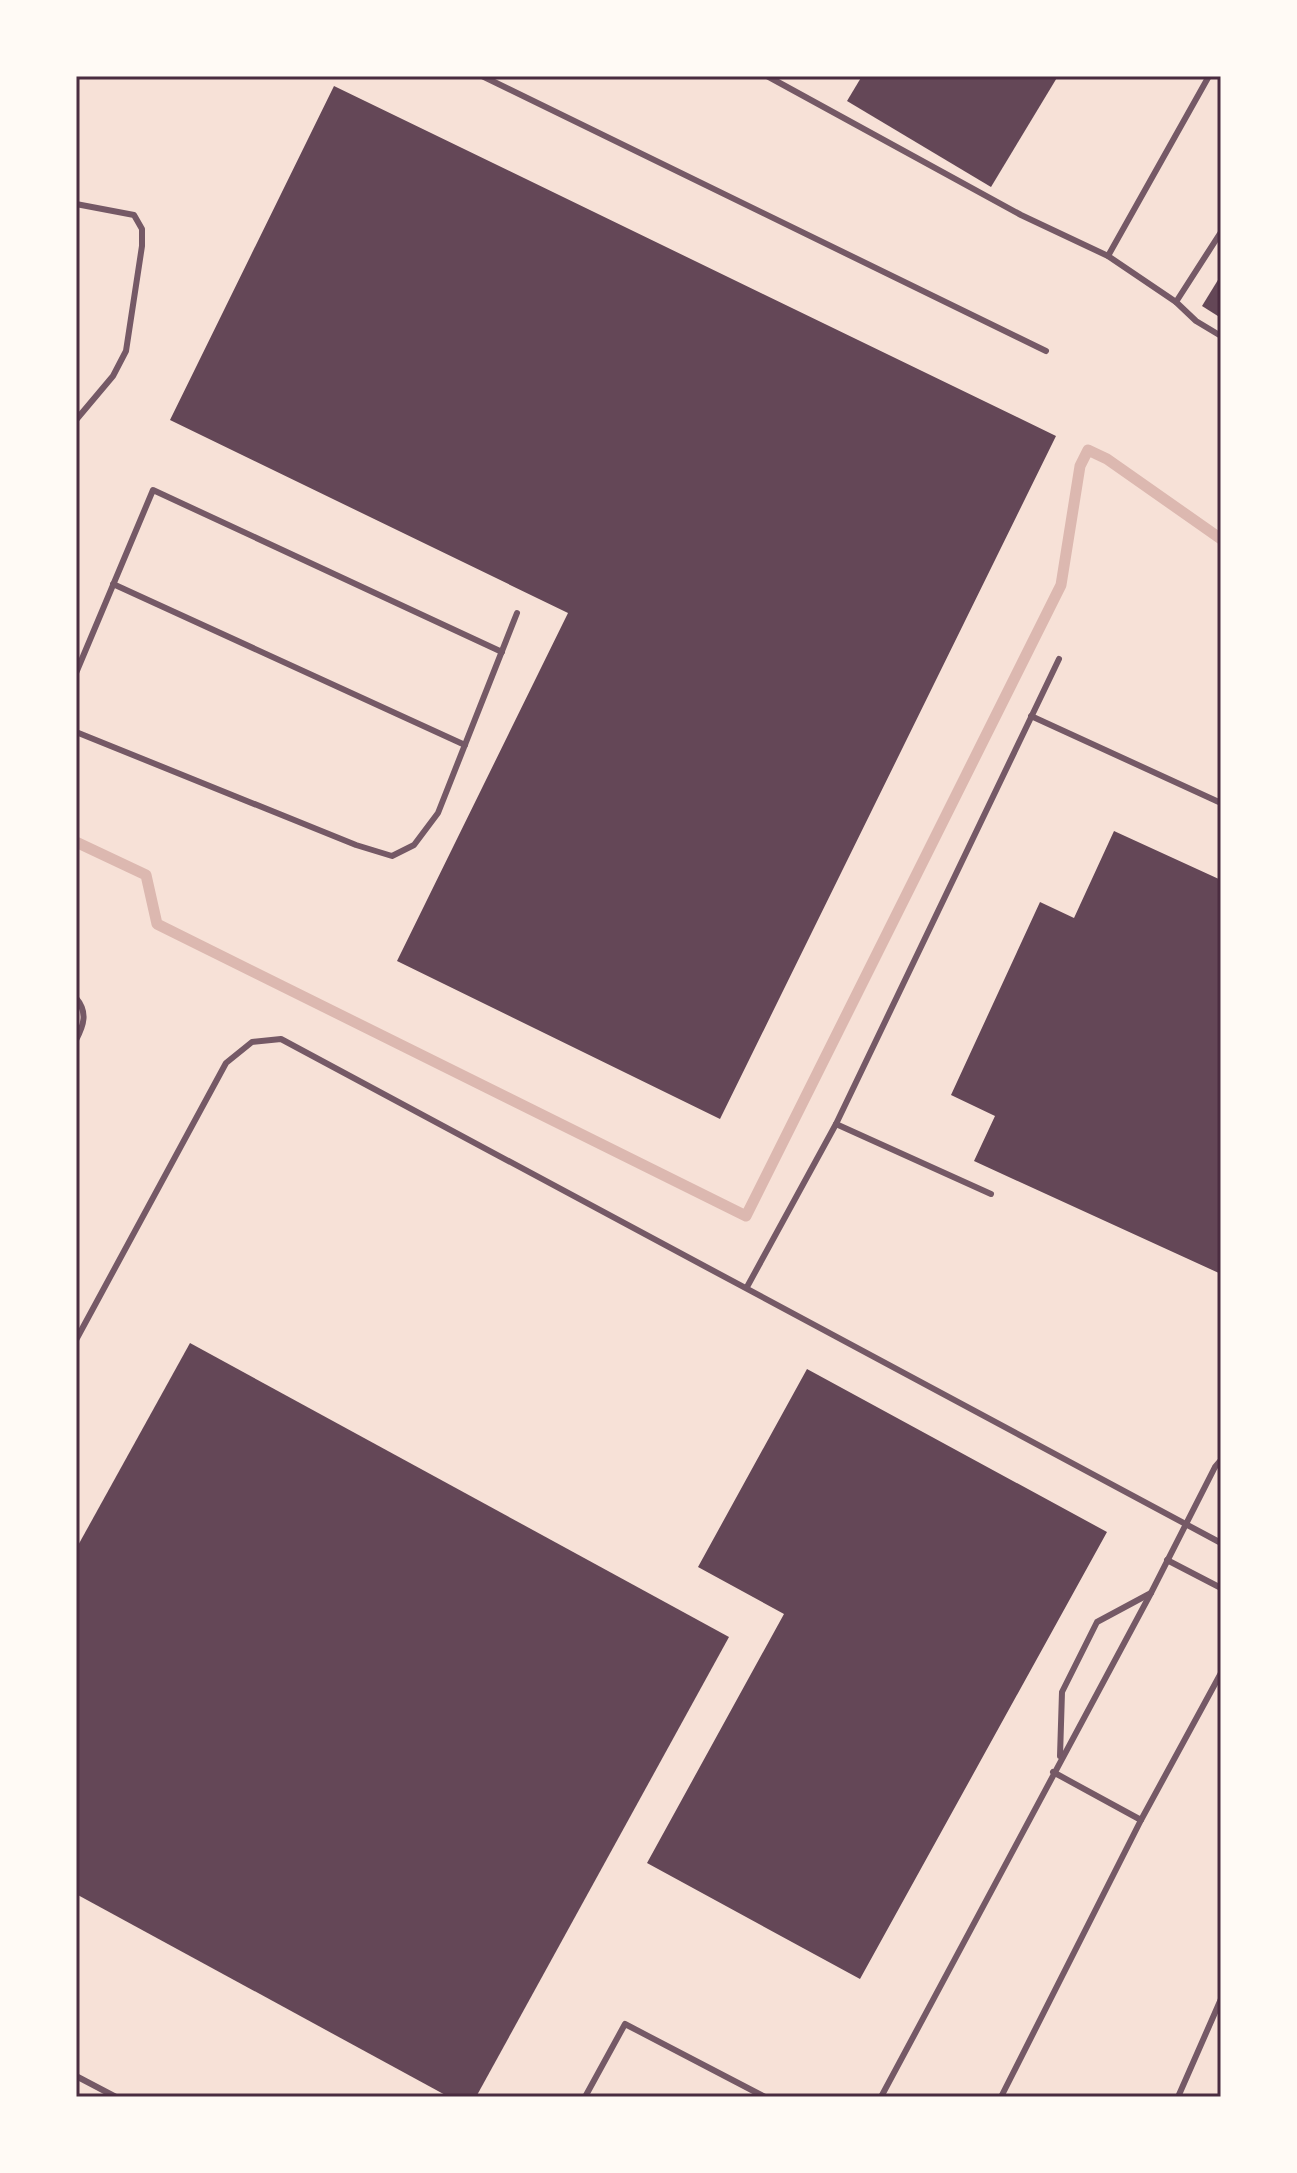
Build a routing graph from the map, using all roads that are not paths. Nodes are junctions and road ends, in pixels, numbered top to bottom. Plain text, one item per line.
1 (482, 76) edge
2 (767, 76) edge
3 (1209, 76) edge
4 (76, 204) edge
5 (1221, 232) edge
6 (1108, 256) junction
7 (1176, 302) junction
8 (1221, 336) edge
9 (1046, 351) dead end
10 (76, 420) edge
11 (113, 584) junction
12 (517, 613) dead end
13 (502, 652) junction
14 (1059, 659) dead end
15 (76, 673) edge
16 (1031, 716) junction
17 (76, 732) edge
18 (465, 745) junction
19 (1221, 803) edge
20 (76, 998) edge
21 (76, 1040) edge
22 (836, 1124) junction
23 (991, 1194) dead end
24 (747, 1287) junction
25 (79, 1327) edge
26 (76, 1340) edge
27 (1221, 1460) edge
28 (1185, 1525) junction
29 (1221, 1543) edge
30 (1167, 1560) junction
31 (1221, 1588) edge
32 (1151, 1593) junction
33 (1221, 1673) edge
34 (1060, 1760) junction
35 (1053, 1772) junction
36 (1141, 1820) junction
37 (1221, 1999) edge
38 (76, 2076) edge
39 (116, 2097) edge
40 (585, 2097) edge
41 (765, 2097) edge
42 (881, 2097) edge
43 (1001, 2097) edge
44 (1178, 2097) edge

1 - 9 lane
2 - 6 lane
3 - 6 lane
4 - 10 lane
5 - 7 lane
6 - 7 lane
7 - 8 lane
11 - 13 lane
11 - 15 lane
11 - 18 lane
12 - 13 lane
13 - 18 lane
14 - 16 lane
16 - 19 lane
16 - 22 lane
17 - 18 lane
20 - 21 lane
22 - 23 lane
22 - 24 lane
24 - 25 lane
24 - 28 lane
25 - 26 lane
27 - 28 lane
28 - 29 lane
28 - 30 lane
30 - 31 lane
30 - 32 lane
32 - 34 lane
32 - 34 lane
33 - 36 lane
34 - 35 lane
35 - 36 lane
35 - 42 lane
36 - 43 lane
37 - 44 lane
38 - 39 lane
40 - 41 lane

